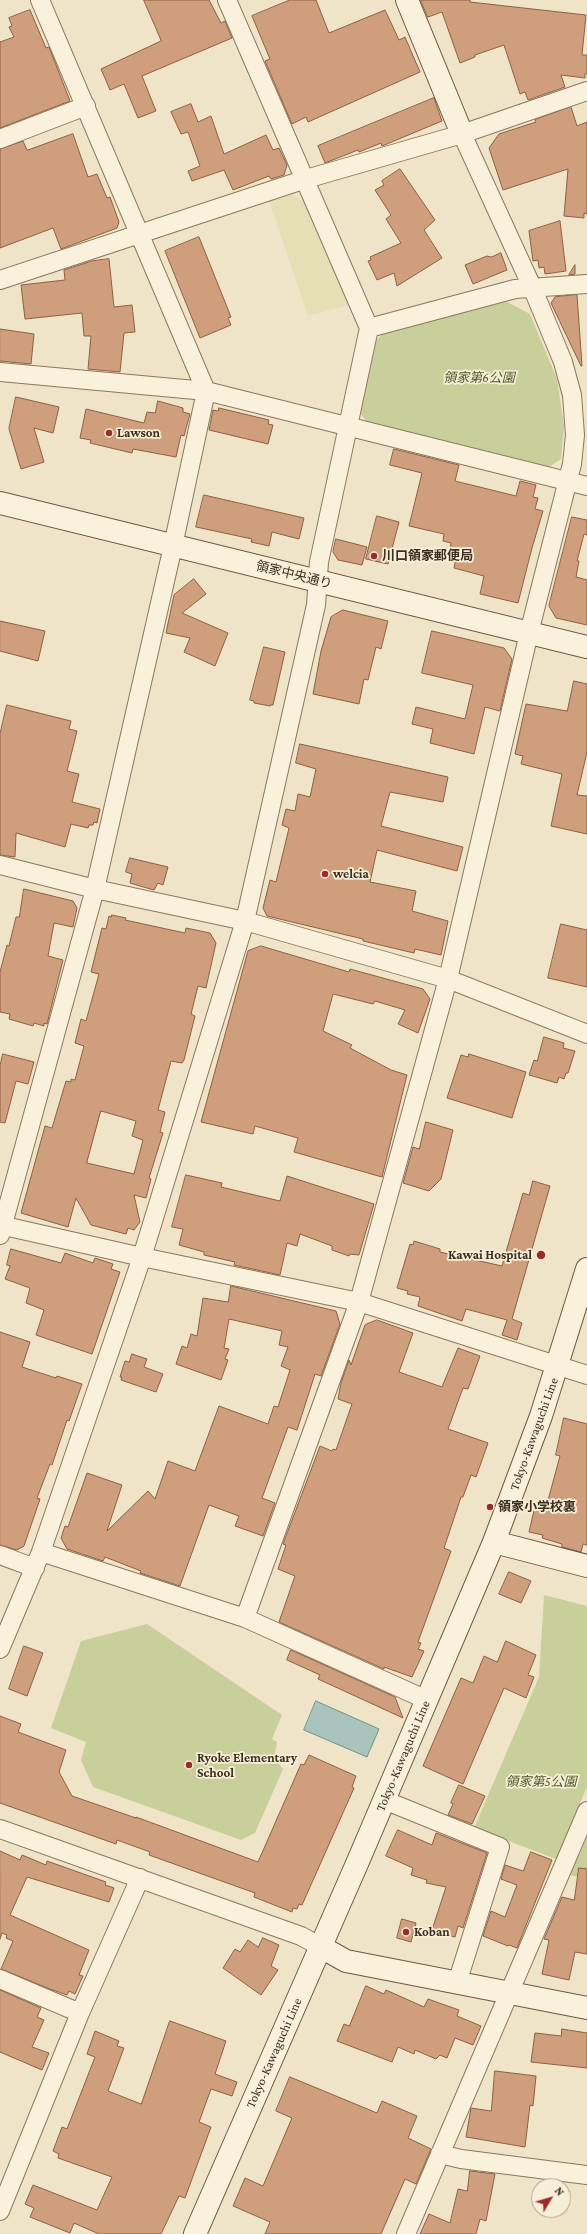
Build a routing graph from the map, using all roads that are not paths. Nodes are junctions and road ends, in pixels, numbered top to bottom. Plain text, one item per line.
1 (40, 0) edge
2 (227, 0) edge
3 (407, 0) edge
4 (587, 91) edge
5 (86, 106) junction
6 (462, 134) junction
7 (0, 139) edge
8 (306, 179) junction
9 (141, 234) junction
10 (0, 280) edge
11 (587, 284) edge
12 (532, 287) junction
13 (369, 328) junction
14 (0, 372) edge
15 (206, 391) junction
16 (348, 428) junction
17 (567, 481) junction
18 (587, 486) edge
19 (0, 503) edge
20 (173, 546) junction
21 (318, 580) junction
22 (528, 633) junction
23 (587, 647) edge
24 (0, 865) edge
25 (96, 889) junction
26 (244, 921) junction
27 (448, 979) junction
28 (587, 1034) edge
29 (1, 1228) edge
30 (142, 1257) junction
31 (587, 1269) edge
32 (359, 1302) junction
33 (558, 1367) junction
34 (587, 1375) edge
35 (494, 1542) junction
36 (0, 1555) edge
37 (38, 1560) junction
38 (587, 1566) edge
39 (245, 1618) junction
40 (0, 1649) edge
41 (427, 1700) junction
42 (384, 1800) junction
43 (587, 1811) edge
44 (0, 1829) edge
45 (140, 1878) junction
46 (320, 1947) junction
47 (0, 1979) edge
48 (457, 1983) junction
49 (509, 1992) junction
50 (587, 2008) edge
51 (80, 2012) junction
52 (440, 2154) junction
53 (587, 2175) edge
54 (0, 2211) edge
55 (195, 2234) edge
56 (406, 2234) edge

1 - 5 street
2 - 8 street
3 - 6 street
4 - 6 street
5 - 7 street
5 - 9 street
6 - 8 street
6 - 12 street
8 - 9 street
8 - 13 street
9 - 10 street
9 - 15 street
11 - 12 street
12 - 13 street
12 - 17 street
13 - 16 street
14 - 15 street
15 - 16 street
15 - 20 street
16 - 17 street
16 - 21 street
17 - 18 street
17 - 22 street
19 - 20 street, 領家中央通り
20 - 21 street, 領家中央通り
20 - 25 street
21 - 22 street, 領家中央通り
21 - 26 street
22 - 23 street, 領家中央通り
22 - 27 street
24 - 25 street
25 - 26 street
25 - 29 street
26 - 27 street
26 - 30 street
27 - 28 street
27 - 32 street
29 - 30 street
30 - 32 street
30 - 37 street
31 - 33 street, Tokyo-Kawaguchi Line
32 - 33 street
32 - 39 street
33 - 34 street
33 - 35 street, Tokyo-Kawaguchi Line
35 - 38 street
35 - 41 street, Tokyo-Kawaguchi Line
36 - 37 street
37 - 39 street
37 - 40 street
39 - 41 street
41 - 42 street, Tokyo-Kawaguchi Line
42 - 46 street, Tokyo-Kawaguchi Line
42 - 48 street
43 - 49 street
44 - 45 street
45 - 46 street
45 - 51 street
46 - 48 street
46 - 55 street, Tokyo-Kawaguchi Line
47 - 51 street
48 - 49 street
49 - 50 street
49 - 52 street
51 - 54 street
52 - 53 street
52 - 56 street

